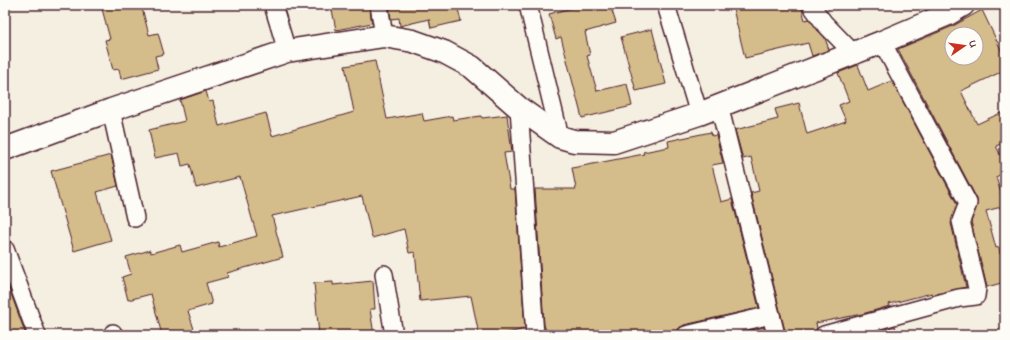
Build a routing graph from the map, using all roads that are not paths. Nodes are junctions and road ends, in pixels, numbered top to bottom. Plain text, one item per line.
1 (273, 5) edge
2 (379, 5) edge
3 (528, 5) edge
4 (666, 5) edge
5 (811, 5) edge
6 (963, 5) edge
7 (384, 36) junction
8 (882, 42) junction
9 (287, 51) junction
10 (852, 52) junction
11 (719, 105) junction
12 (519, 108) junction
13 (111, 110) junction
14 (700, 114) junction
15 (560, 137) junction
16 (5, 149) edge
17 (135, 218) dead end
18 (5, 249) edge
19 (384, 274) dead end
20 (771, 315) junction
21 (37, 335) edge
22 (394, 335) edge
23 (535, 335) edge
24 (686, 335) edge
25 (776, 335) edge
26 (824, 335) edge

1 - 9 street
2 - 7 street
3 - 15 street
4 - 14 street
5 - 10 street
6 - 8 street
7 - 9 street
7 - 12 street
8 - 10 street
8 - 26 street
9 - 13 street
10 - 11 street
11 - 14 street
11 - 20 street
12 - 15 street
12 - 23 street
13 - 16 street
13 - 17 street
14 - 15 street
18 - 21 street
19 - 22 street
20 - 24 street
20 - 25 street

